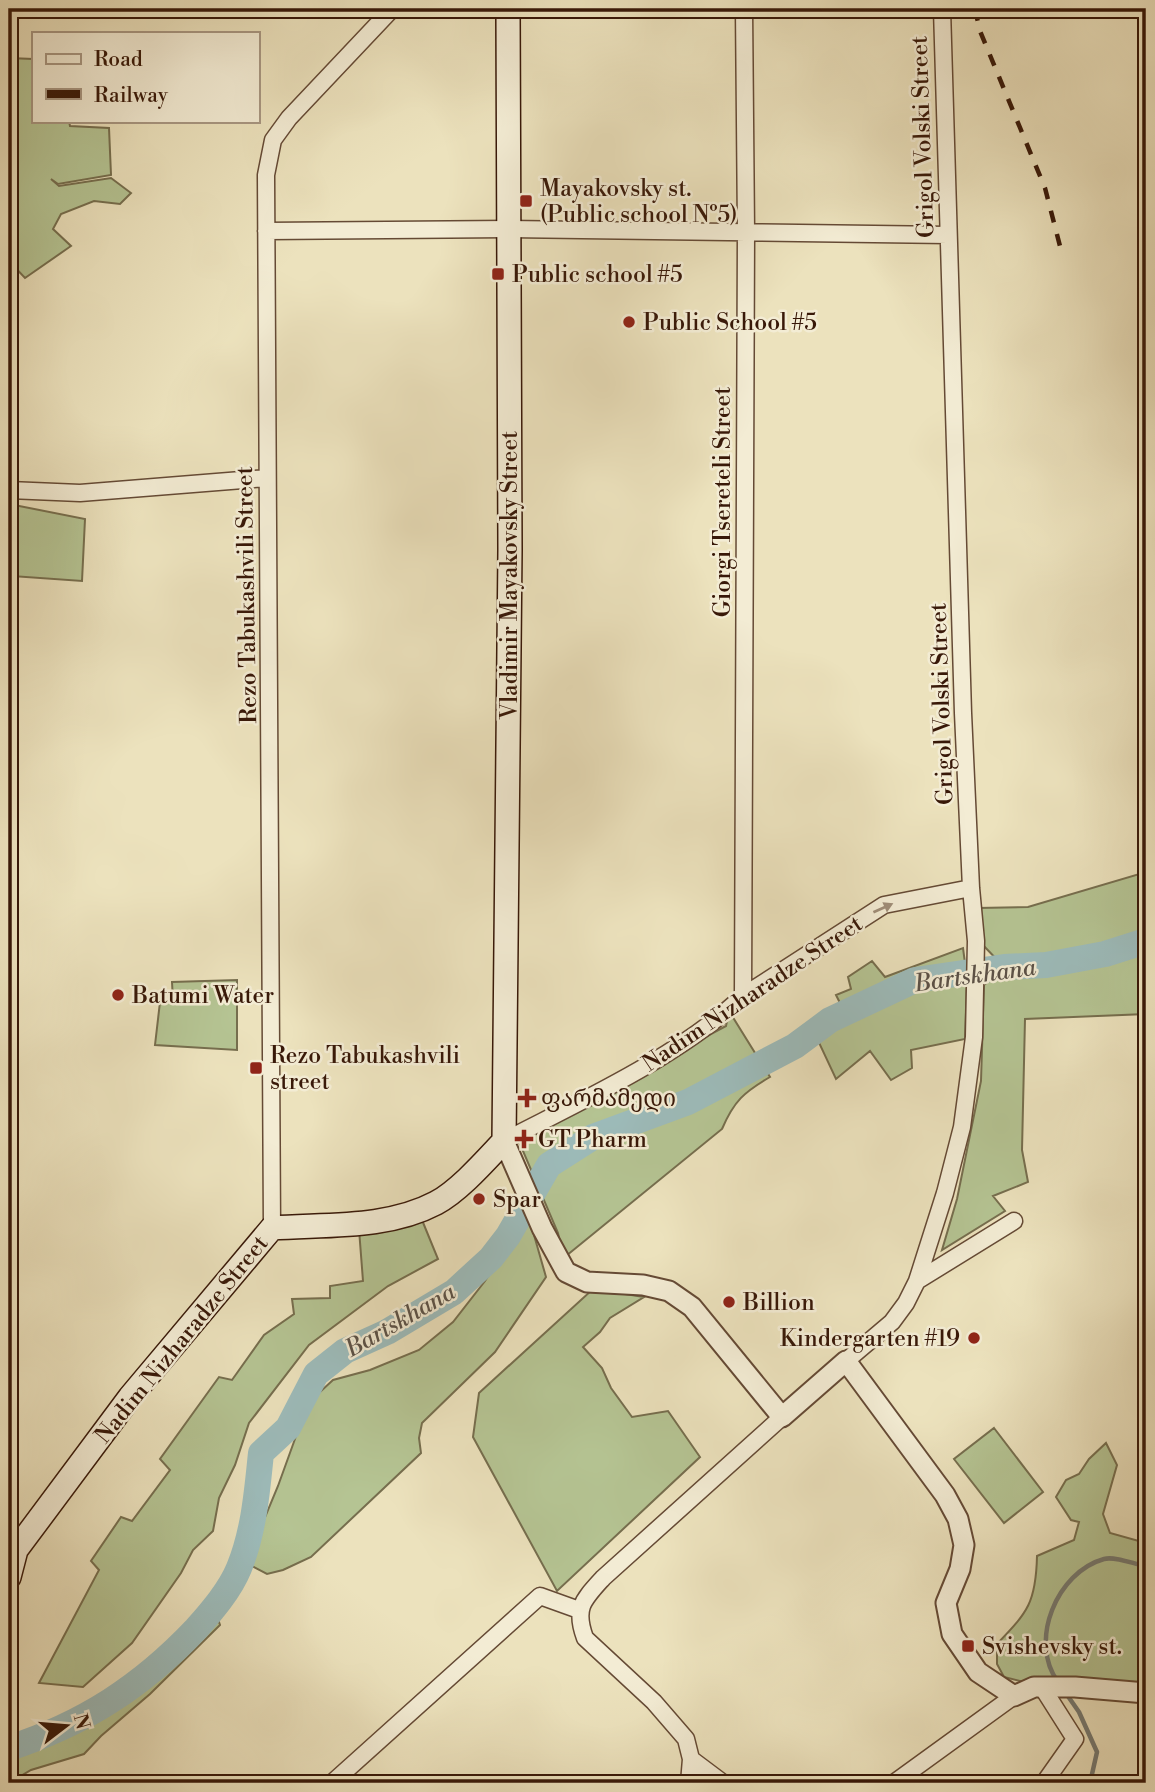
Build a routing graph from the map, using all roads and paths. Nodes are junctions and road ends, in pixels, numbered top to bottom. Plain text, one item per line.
1 (392, 9) edge
2 (508, 9) edge
3 (744, 9) edge
4 (942, 9) edge
5 (509, 229) junction
6 (266, 231) junction
7 (746, 232) junction
8 (947, 235) junction
9 (267, 478) junction
10 (9, 490) edge
11 (971, 888) junction
12 (743, 996) junction
13 (509, 1151) junction
14 (1014, 1221) dead end
15 (272, 1228) junction
16 (917, 1281) junction
17 (846, 1361) junction
18 (782, 1417) junction
19 (13, 1549) edge
20 (9, 1577) edge
21 (579, 1610) junction
22 (1048, 1687) junction
23 (1146, 1693) edge
24 (1014, 1696) junction
25 (691, 1759) junction
26 (331, 1783) edge
27 (689, 1783) edge
28 (723, 1783) edge
29 (894, 1783) edge
30 (1044, 1783) edge

1 - 6 street, Rezo Tabukashvili Street
2 - 5 main road, Vladimir Mayakovsky Street
3 - 7 street, Giorgi Tsereteli Street
4 - 8 street, Grigol Volski Street
5 - 6 street
5 - 7 street
5 - 13 main road, Vladimir Mayakovsky Street
6 - 9 street, Rezo Tabukashvili Street
7 - 8 street
7 - 12 street, Giorgi Tsereteli Street
8 - 11 street, Grigol Volski Street
9 - 10 street
9 - 15 street, Rezo Tabukashvili Street
12 -> 11 street, Nadim Nizharadze Street
11 - 16 street, Grigol Volski Street
12 - 13 street, Nadim Nizharadze Street
13 - 15 main road, Nadim Nizharadze Street
13 - 18 street
14 - 16 street
15 - 19 main road, Nadim Nizharadze Street
16 - 17 street, Grigol Volski Street
17 - 18 street
17 - 24 street
18 - 21 street
19 - 20 main road
21 - 25 street
21 - 26 street
22 - 23 street
22 - 24 street
22 - 30 street
24 - 29 street
25 - 27 street
25 - 28 street

